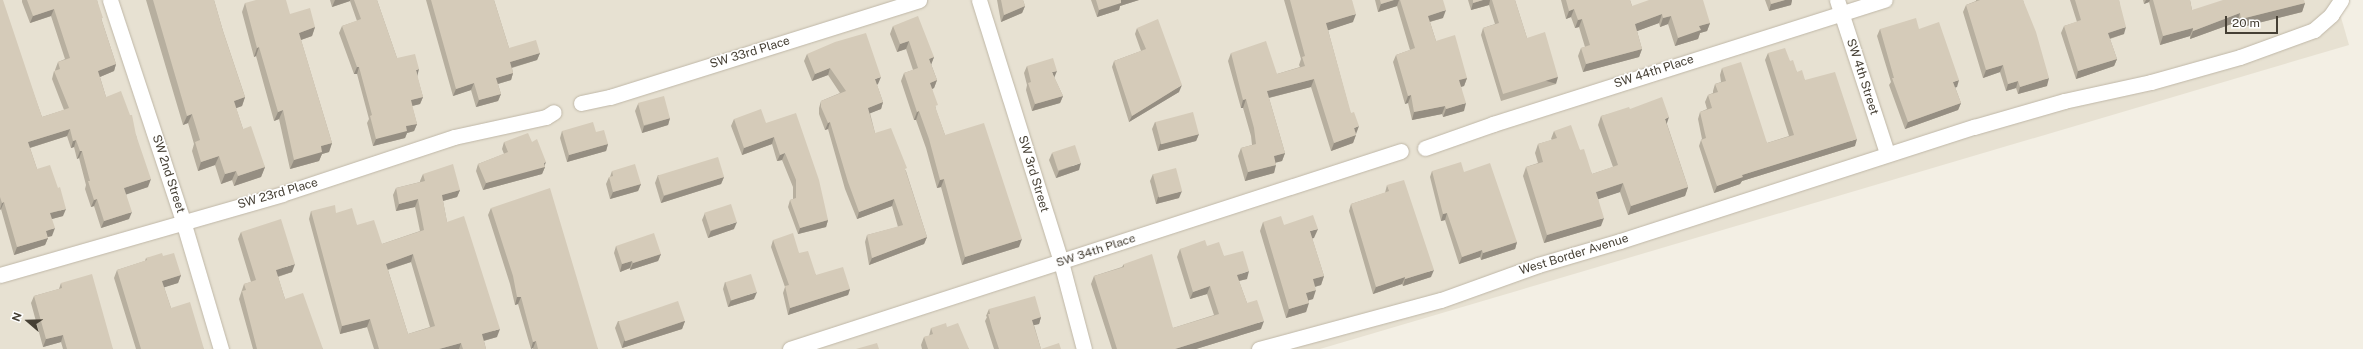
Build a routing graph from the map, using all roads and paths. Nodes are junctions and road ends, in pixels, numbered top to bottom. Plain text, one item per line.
1 (110, 0) edge
2 (919, 0) edge
3 (979, 0) edge
4 (1885, 0) edge
5 (2341, 0) edge
6 (1839, 6) edge
7 (581, 103) dead end
8 (554, 112) dead end
9 (1425, 148) dead end
10 (1401, 151) dead end
11 (1887, 153) junction
12 (183, 221) junction
13 (1061, 262) junction
14 (0, 275) edge
15 (221, 349) edge
16 (790, 349) edge
17 (1084, 349) edge
18 (1259, 349) edge

1 - 12 street, SW 2nd Street
2 - 7 street, SW 33rd Place
3 - 13 street, SW 3rd Street
4 - 6 street, SW 44th Place
5 - 11 street, West Border Avenue
6 - 9 street, SW 44th Place
6 - 11 street, SW 4th Street
8 - 12 street, SW 23rd Place
10 - 13 street, SW 34th Place
11 - 18 street, West Border Avenue
12 - 14 street, SW 23rd Place
12 - 15 street, SW 2nd Street
13 - 16 street, SW 34th Place
13 - 17 street, SW 3rd Street

